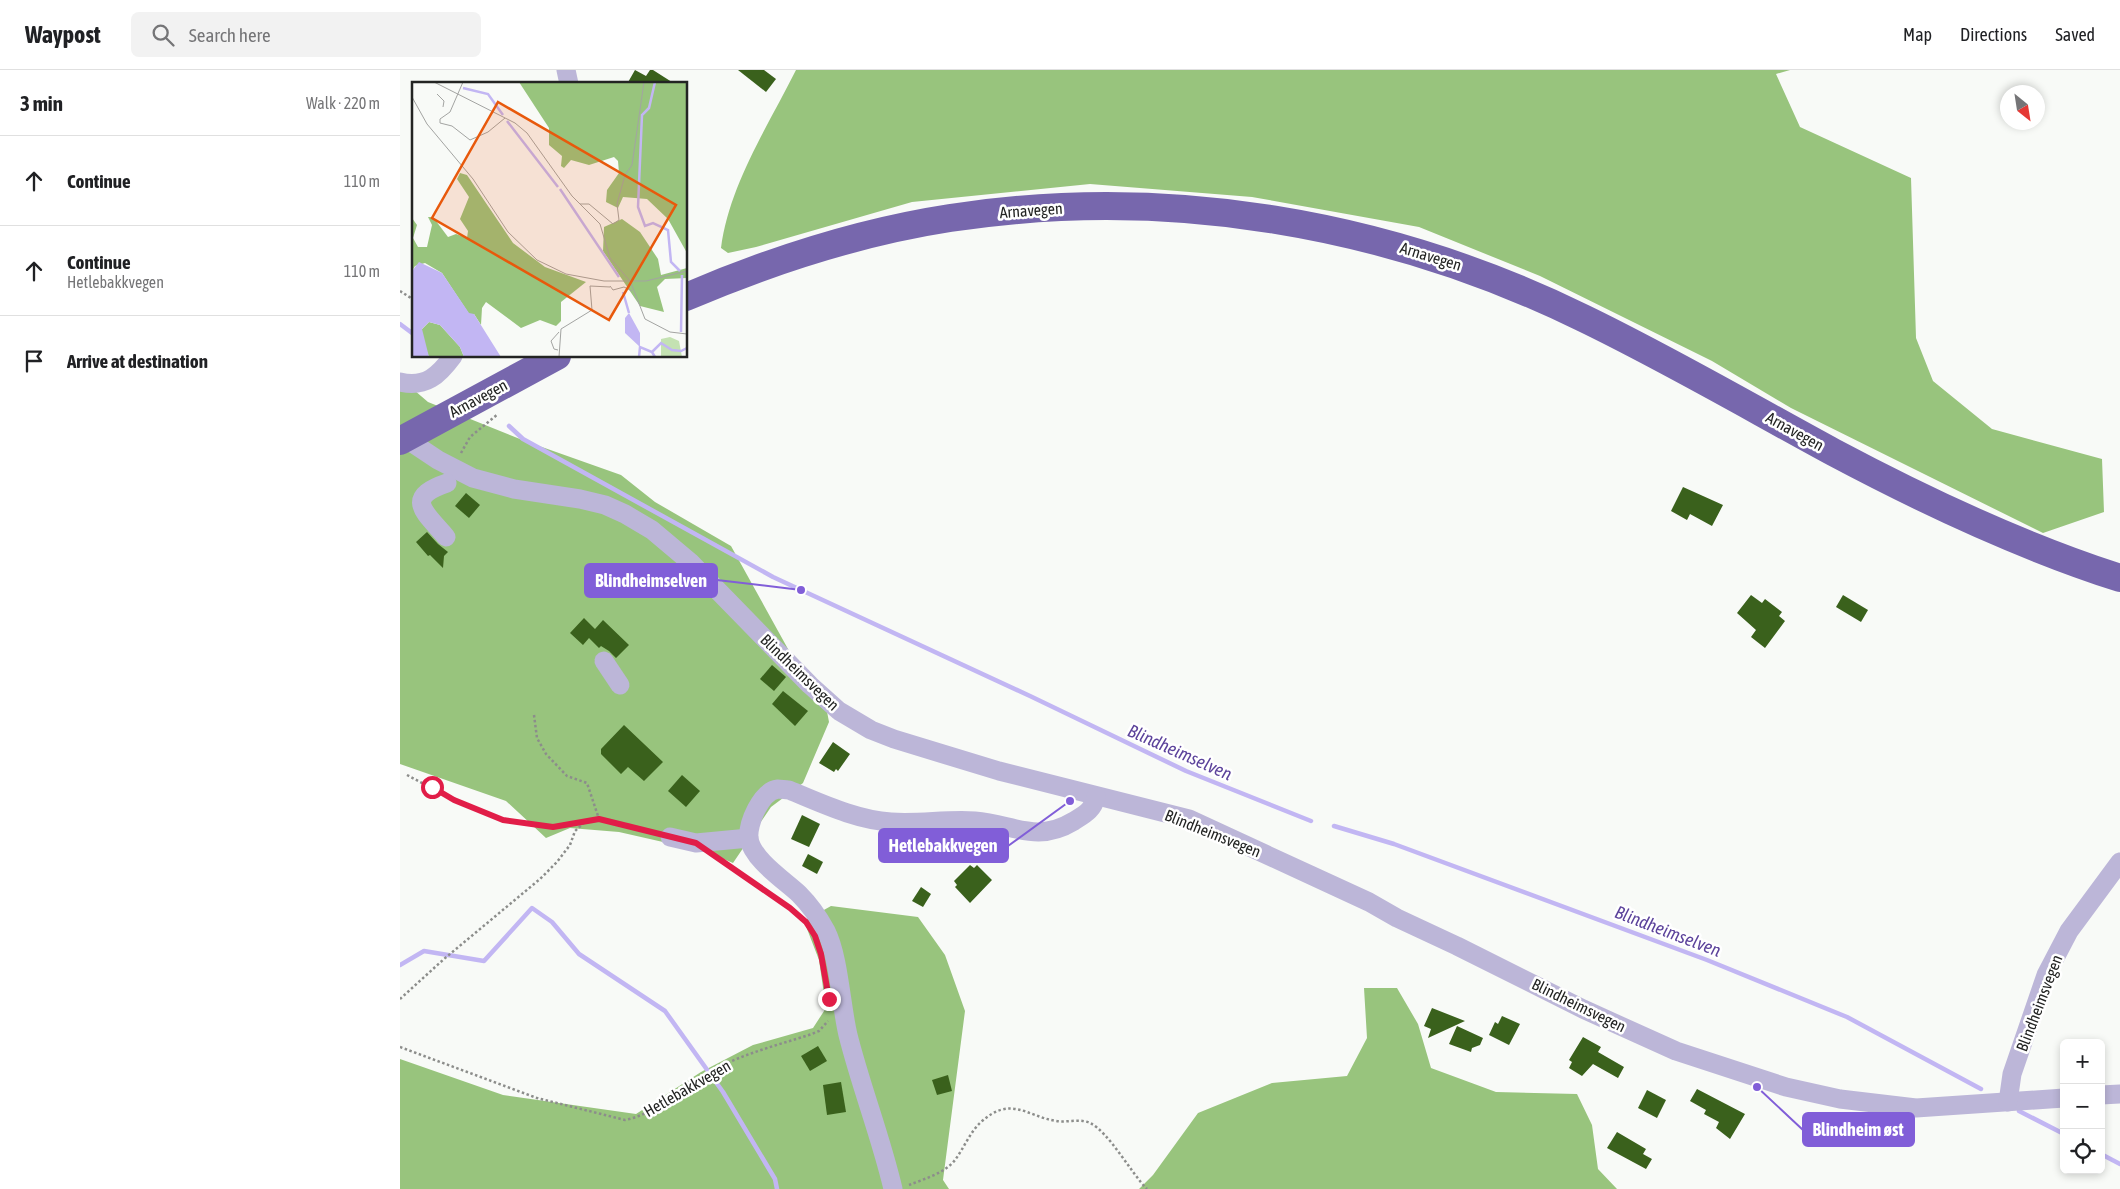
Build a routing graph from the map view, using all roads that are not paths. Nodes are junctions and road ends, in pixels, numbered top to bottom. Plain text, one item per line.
1 (688, 295) edge
2 (451, 358) edge
3 (554, 358) edge
4 (400, 382) edge
5 (407, 443) edge
6 (453, 483) junction
7 (446, 537) dead end
8 (2120, 578) edge
9 (604, 661) dead end
10 (620, 685) dead end
11 (1096, 797) junction
12 (670, 837) road end
13 (749, 838) junction
14 (2120, 862) edge
15 (2120, 1094) edge
16 (2105, 1096) edge
17 (2060, 1098) edge
18 (2008, 1102) junction
19 (893, 1189) edge

1 - 8 highway, Arnavegen
2 - 4 street
3 - 5 highway, Arnavegen
5 - 6 street, Blindheimsvegen
6 - 7 street
6 - 11 street, Blindheimsvegen
9 - 10 street
11 - 13 street
11 - 18 street, Blindheimsvegen
12 - 13 street
13 - 19 street
14 - 18 street, Blindheimsvegen
15 - 16 street
17 - 18 street, Blindheimsvegen

